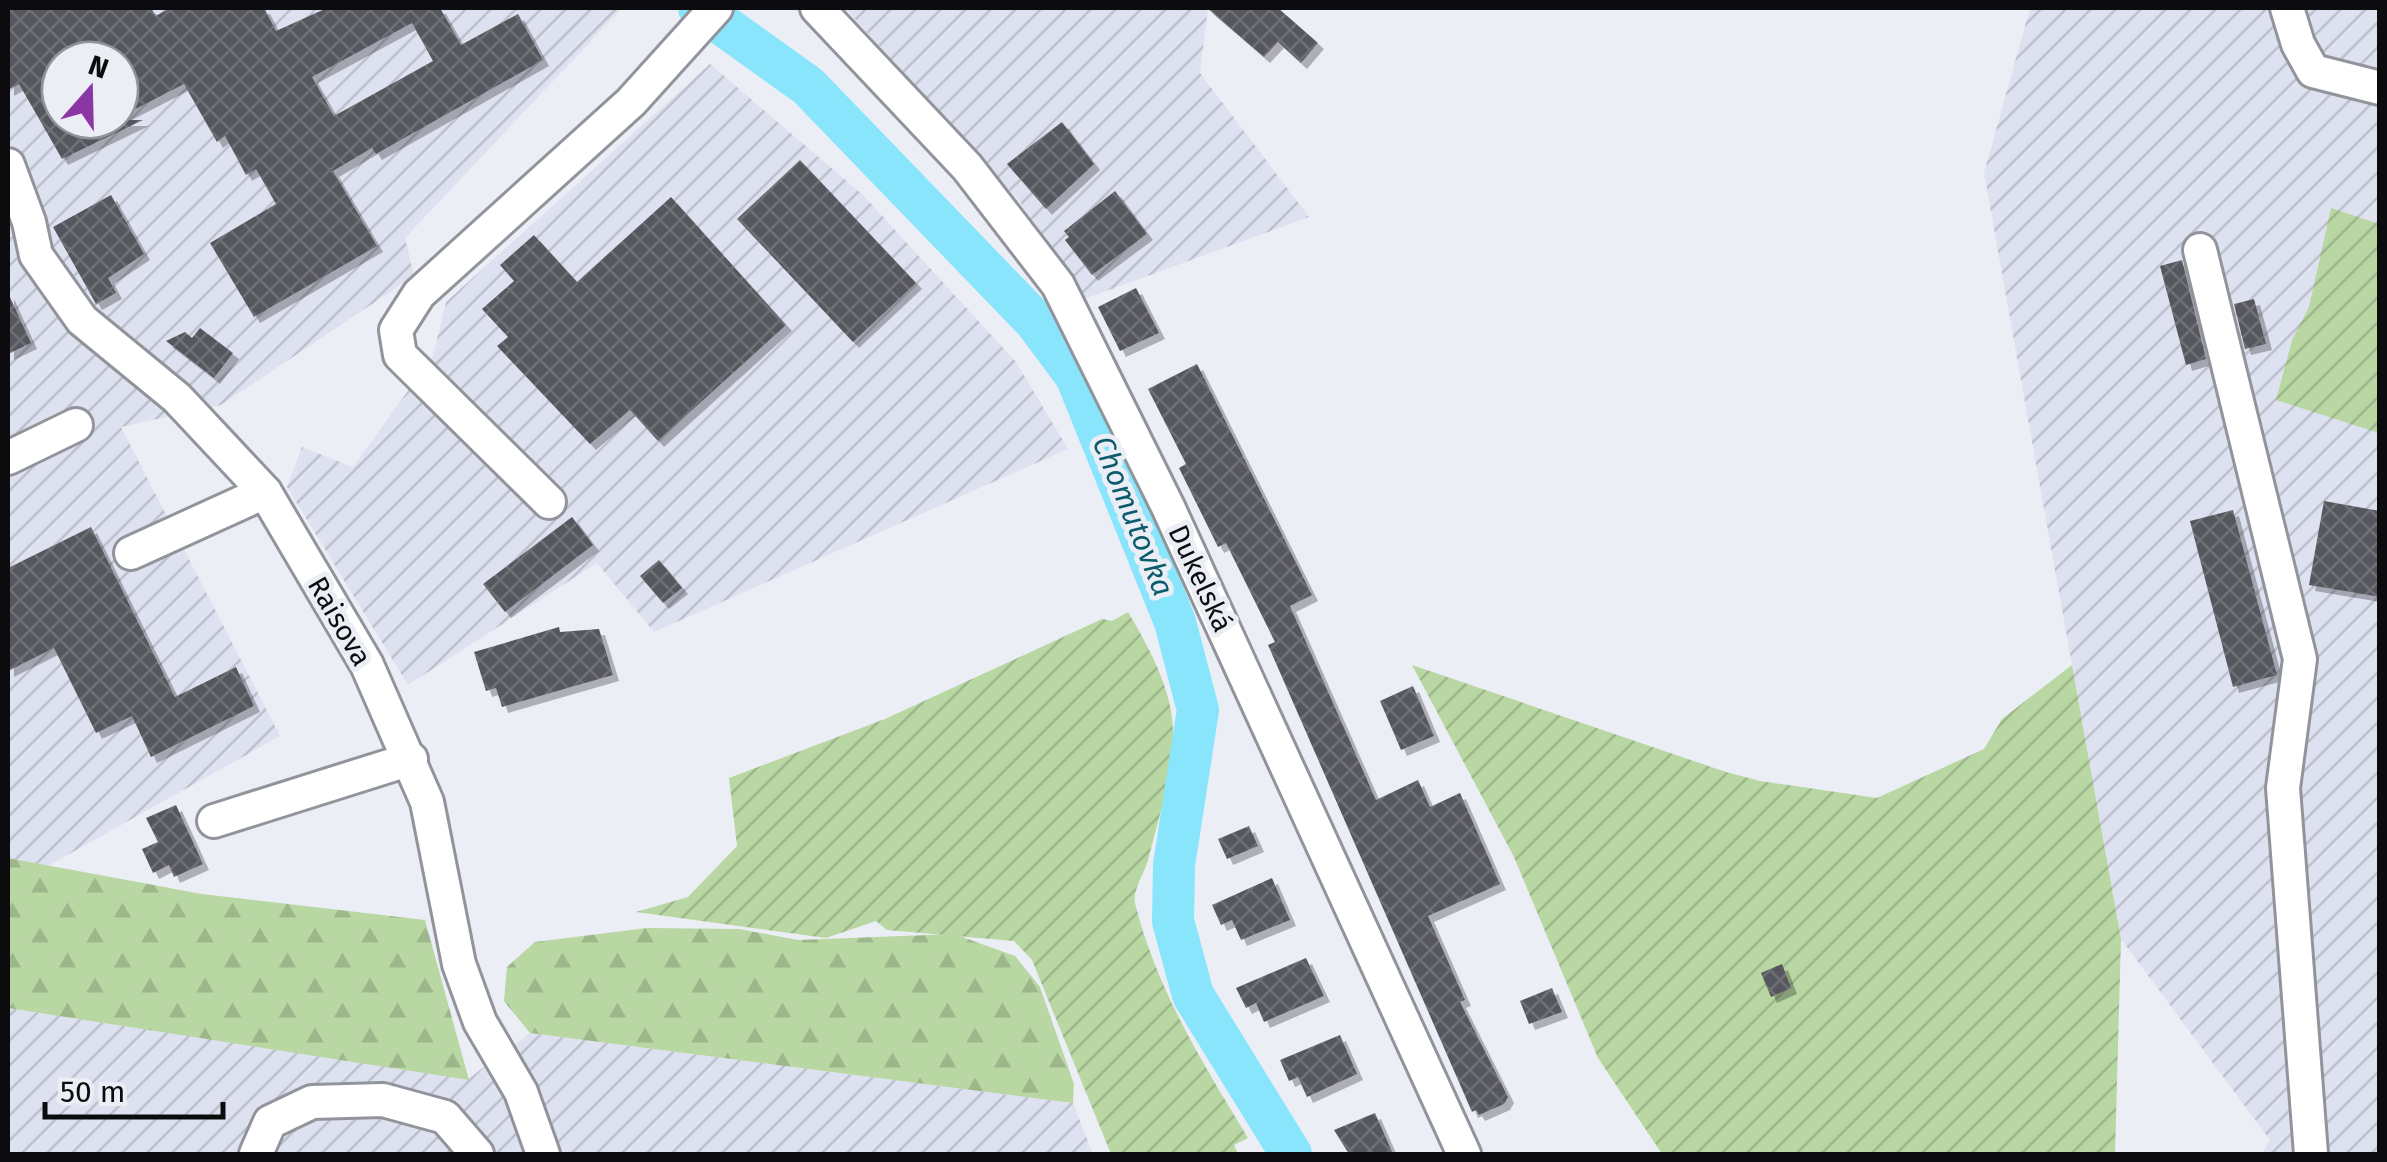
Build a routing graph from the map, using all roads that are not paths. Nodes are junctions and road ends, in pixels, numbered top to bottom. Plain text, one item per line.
1 (716, 8) edge
2 (817, 8) edge
3 (2287, 8) edge
4 (2380, 88) edge
5 (8, 165) edge
6 (2200, 250) dead end
7 (22, 258) edge
8 (76, 425) dead end
9 (8, 458) edge
10 (264, 492) junction
11 (549, 502) dead end
12 (131, 553) dead end
13 (411, 759) junction
14 (214, 821) dead end
15 (256, 1154) edge
16 (477, 1154) edge
17 (543, 1154) edge
18 (1464, 1154) edge
19 (2311, 1154) edge

1 - 11 street
2 - 18 street, Dukelská
3 - 4 street
5 - 7 street, Raisova
6 - 19 street
7 - 10 street, Raisova
8 - 9 street
10 - 12 street
10 - 13 street, Raisova
13 - 14 street
13 - 17 street, Raisova
15 - 16 street

